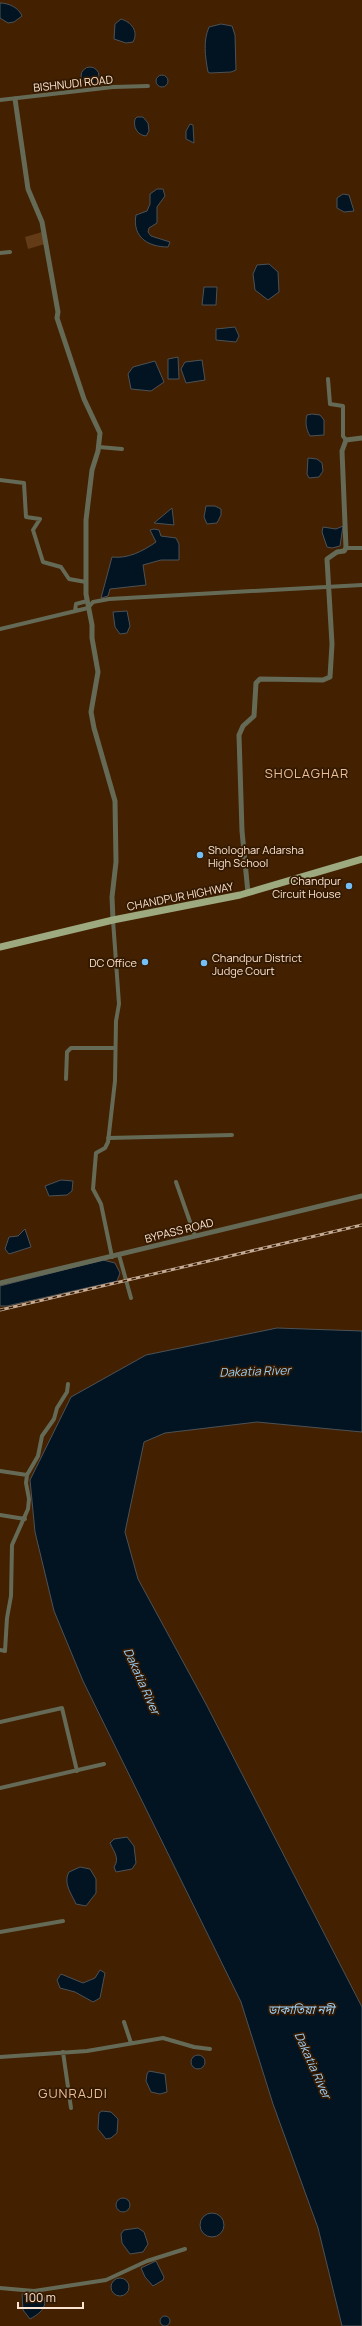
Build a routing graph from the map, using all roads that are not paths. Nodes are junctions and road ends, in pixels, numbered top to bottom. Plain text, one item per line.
1 (148, 86) dead end
2 (15, 99) junction
3 (0, 100) edge
4 (10, 252) dead end
5 (0, 253) edge
6 (328, 379) dead end
7 (362, 438) edge
8 (346, 440) junction
9 (99, 447) junction
10 (122, 449) dead end
11 (0, 480) edge
12 (346, 548) junction
13 (362, 548) edge
14 (86, 582) junction
15 (362, 585) edge
16 (87, 601) junction
17 (88, 608) junction
18 (75, 612) junction
19 (0, 629) edge
20 (362, 859) edge
21 (248, 893) junction
22 (113, 920) junction
23 (0, 947) edge
24 (115, 1048) junction
25 (66, 1079) dead end
26 (232, 1135) dead end
27 (108, 1138) junction
28 (176, 1182) dead end
29 (362, 1196) edge
30 (195, 1236) junction
31 (120, 1255) junction
32 (112, 1257) junction
33 (0, 1283) edge
34 (131, 1298) dead end
35 (68, 1384) dead end
36 (0, 1471) edge
37 (27, 1475) junction
38 (0, 1515) edge
39 (25, 1519) junction
40 (0, 1650) edge
41 (0, 1722) edge
42 (104, 1764) dead end
43 (77, 1770) junction
44 (0, 1788) edge
45 (63, 1921) dead end
46 (0, 1932) edge
47 (124, 2022) dead end
48 (130, 2043) junction
49 (210, 2049) dead end
50 (63, 2052) junction
51 (0, 2057) edge
52 (70, 2108) dead end
53 (184, 2249) dead end
54 (0, 2288) edge

1 - 2 street, BISHNUDI ROAD
2 - 3 street, BISHNUDI ROAD
2 - 9 street
4 - 5 street
6 - 8 street
7 - 8 street
8 - 12 street
9 - 10 street
9 - 14 street
11 - 14 street
12 - 13 street
12 - 21 street
14 - 16 street
15 - 17 street
16 - 17 street
16 - 18 street
17 - 18 street
17 - 22 street
18 - 19 street
20 - 21 main road, CHANDPUR HIGHWAY
21 - 22 main road, CHANDPUR HIGHWAY
22 - 23 main road, CHANDPUR HIGHWAY
22 - 24 street
24 - 25 street
24 - 27 street
26 - 27 street
27 - 32 street
28 - 30 street
29 - 30 street, BYPASS ROAD
30 - 31 street, BYPASS ROAD
31 - 32 street, BYPASS ROAD
31 - 34 street
32 - 33 street, BYPASS ROAD
35 - 37 street
36 - 37 street
37 - 39 street
38 - 39 street
39 - 40 street
41 - 43 street
42 - 43 street
43 - 44 street
45 - 46 street
47 - 48 street
48 - 49 street
48 - 50 street
50 - 51 street
50 - 52 street
53 - 54 street

